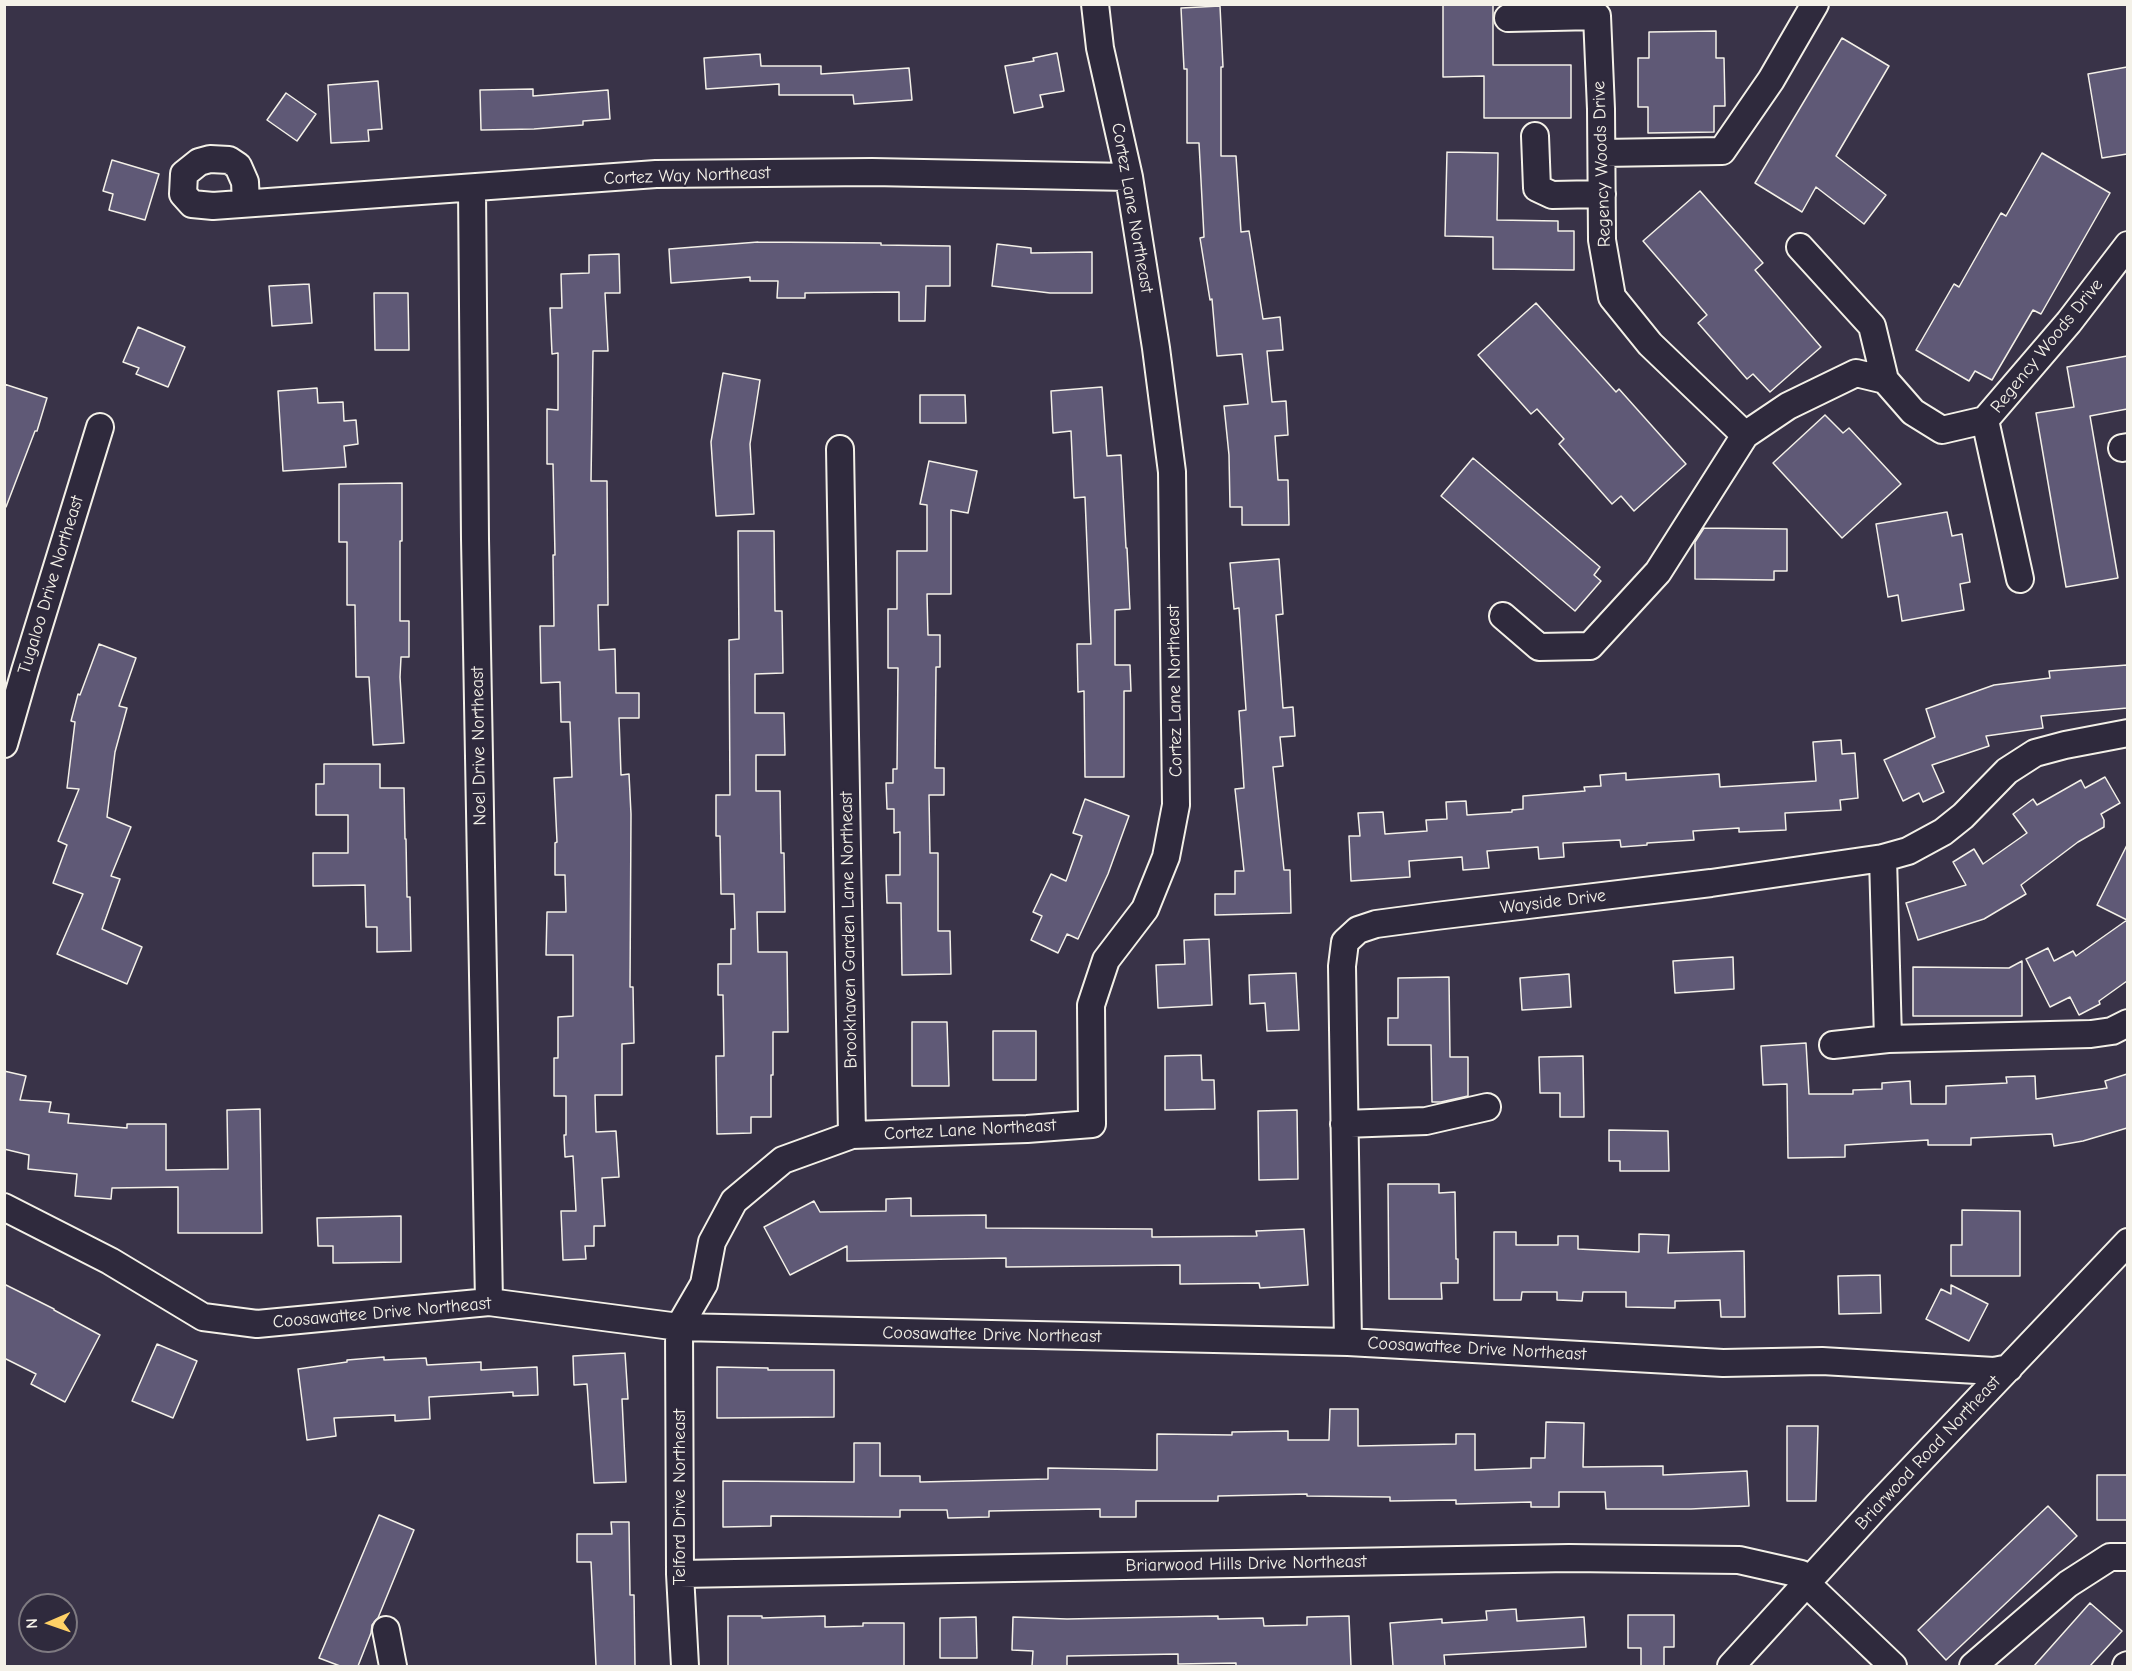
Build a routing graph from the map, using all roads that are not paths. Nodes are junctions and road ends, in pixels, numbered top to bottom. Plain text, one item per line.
1 (1095, 4) edge
2 (1815, 4) edge
3 (1508, 18) dead end
4 (1535, 136) dead end
5 (1602, 153) junction
6 (1128, 177) junction
7 (472, 189) junction
8 (1602, 194) junction
9 (246, 203) dead end
10 (2127, 245) edge
11 (1800, 247) dead end
12 (1886, 380) junction
13 (1985, 420) junction
14 (100, 427) dead end
15 (1745, 435) junction
16 (840, 449) dead end
17 (2020, 579) dead end
18 (1503, 616) dead end
19 (2127, 733) edge
20 (4, 744) edge
21 (1883, 858) junction
22 (2127, 1023) edge
23 (1888, 1039) junction
24 (1833, 1045) dead end
25 (1487, 1107) dead end
26 (1344, 1124) junction
27 (852, 1135) junction
28 (4, 1207) edge
29 (2127, 1242) edge
30 (489, 1302) junction
31 (679, 1327) junction
32 (1348, 1342) junction
33 (2009, 1368) junction
34 (2127, 1557) edge
35 (680, 1575) junction
36 (1806, 1583) junction
37 (386, 1630) dead end
38 (393, 1666) edge
39 (685, 1666) edge
40 (1731, 1666) edge
41 (1893, 1666) edge
42 (1973, 1666) edge

1 - 6 street, Cortez Lane Northeast
2 - 5 street
3 - 5 street, Regency Woods Drive
4 - 8 street
5 - 8 street, Regency Woods Drive
6 - 7 street, Cortez Way Northeast
6 - 27 street, Cortez Lane Northeast
7 - 9 street, Cortez Way Northeast
7 - 30 street, Noel Drive Northeast
8 - 15 street, Regency Woods Drive
10 - 13 street, Regency Woods Drive
11 - 12 street
12 - 13 street, Regency Woods Drive
12 - 15 street
13 - 17 street
14 - 20 street, Tugaloo Drive Northeast
15 - 18 street
16 - 27 street, Brookhaven Garden Lane Northeast
19 - 21 street, Wayside Drive
21 - 23 street
21 - 26 street, Wayside Drive
22 - 23 street
23 - 24 street
25 - 26 street
26 - 32 street, Wayside Drive
27 - 31 street
28 - 30 street, Coosawattee Drive Northeast
29 - 33 street, Briarwood Road Northeast
30 - 31 street, Coosawattee Drive Northeast
31 - 32 street, Coosawattee Drive Northeast
31 - 35 street, Telford Drive Northeast
32 - 33 street, Coosawattee Drive Northeast
33 - 36 street, Briarwood Road Northeast
34 - 42 street
35 - 36 street, Briarwood Hills Drive Northeast
35 - 39 street, Telford Drive Northeast
36 - 40 street, Briarwood Road Northeast
36 - 41 street, Briarwood Hills Drive Northeast
37 - 38 street

